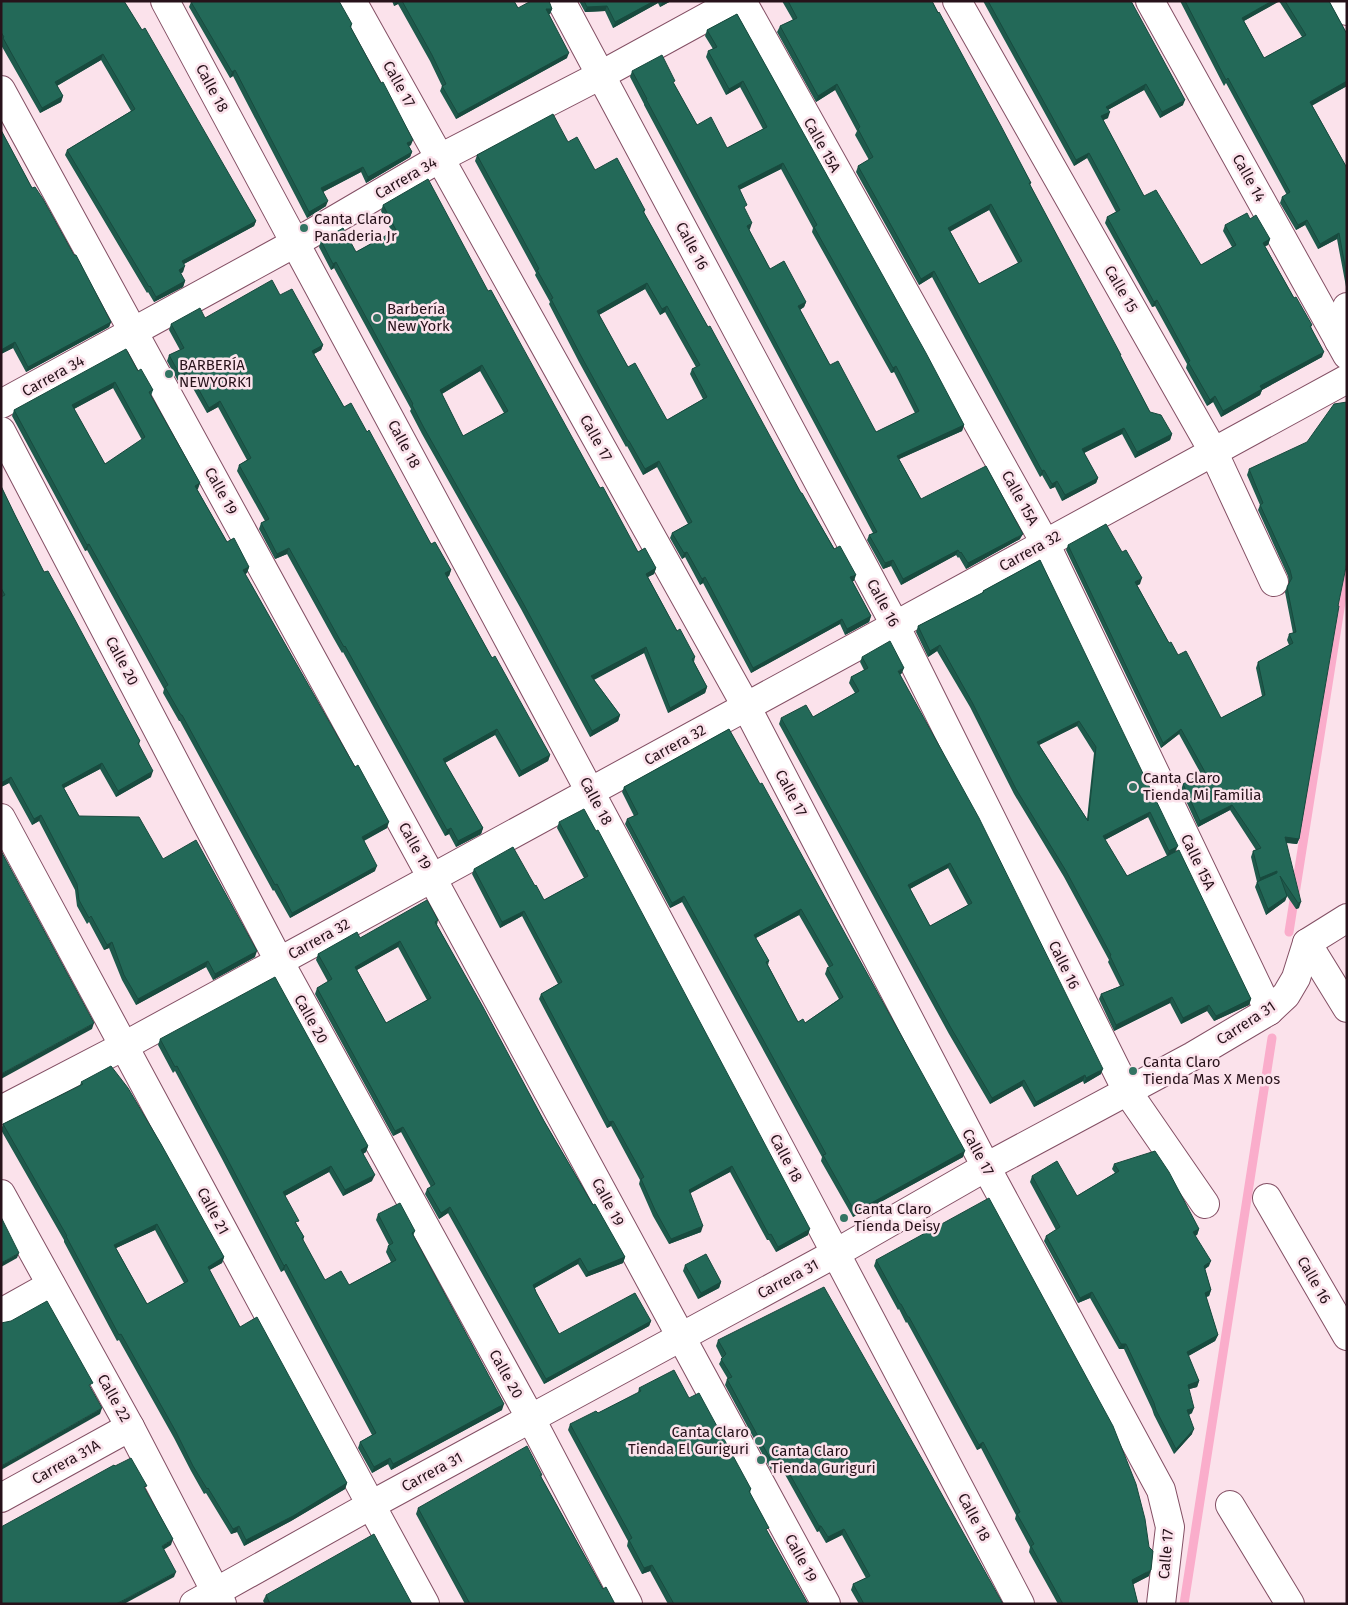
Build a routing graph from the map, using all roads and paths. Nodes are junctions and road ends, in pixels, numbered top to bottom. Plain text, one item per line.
1 (165, 1) edge
2 (352, 1) edge
3 (561, 1) edge
4 (736, 1) edge
5 (742, 1) edge
6 (957, 1) edge
7 (1150, 1) edge
8 (1342, 1) edge
9 (1347, 11) edge
10 (601, 76) junction
11 (1, 90) edge
12 (440, 158) junction
13 (295, 243) junction
14 (1347, 307) edge
15 (134, 331) junction
16 (1343, 348) edge
17 (1347, 379) edge
18 (1, 404) edge
19 (1, 431) edge
20 (1213, 451) junction
21 (1045, 543) junction
22 (1274, 582) dead end
23 (895, 625) junction
24 (746, 706) junction
25 (591, 792) junction
26 (1, 818) edge
27 (432, 878) junction
28 (1347, 918) edge
29 (1307, 943) junction
30 (279, 961) junction
31 (1347, 1008) edge
32 (1269, 1011) junction
33 (124, 1046) junction
34 (1127, 1091) junction
35 (1, 1110) edge
36 (986, 1167) junction
37 (1, 1194) edge
38 (1267, 1198) dead end
39 (1205, 1204) dead end
40 (836, 1253) junction
41 (51, 1285) junction
42 (1, 1313) edge
43 (1347, 1336) edge
44 (681, 1337) junction
45 (531, 1419) junction
46 (130, 1427) junction
47 (1, 1498) edge
48 (371, 1505) junction
49 (1230, 1505) dead end
50 (210, 1600) edge
51 (425, 1604) edge
52 (628, 1604) edge
53 (826, 1604) edge
54 (1020, 1604) edge
55 (1161, 1604) edge
56 (1290, 1604) edge

1 - 13 street, Calle 18
2 - 12 street, Calle 17
3 - 10 street, Calle 16
4 - 10 street, Carrera 34
5 - 21 street, Calle 15A
6 - 20 street, Calle 15
7 - 16 street, Calle 14
8 - 9 street
10 - 12 street, Carrera 34
10 - 23 street, Calle 16
11 - 15 street, Calle 19
12 - 13 street, Carrera 34
12 - 24 street, Calle 17
13 - 15 street, Carrera 34
13 - 25 street, Calle 18
14 - 16 street
15 - 18 street, Carrera 34
15 - 27 street, Calle 19
17 - 20 street, Carrera 32
19 - 30 street, Calle 20
20 - 21 street, Carrera 32
20 - 22 street, Calle 15
21 - 23 street, Carrera 32
21 - 32 street, Calle 15A
23 - 24 street, Carrera 32
23 - 34 street, Calle 16
24 - 25 street, Carrera 32
24 - 36 street, Calle 17
25 - 27 street, Carrera 32
25 - 40 street, Calle 18
26 - 33 street, Calle 21
27 - 30 street, Carrera 32
27 - 44 street, Calle 19
28 - 29 street
29 - 31 street
29 - 32 street, Carrera 31
30 - 33 street, Carrera 32
30 - 45 street, Calle 20
32 - 34 street, Carrera 31
33 - 35 street, Carrera 32
33 - 48 street, Calle 21
34 - 36 street, Carrera 31
34 - 39 street, Calle 16
36 - 40 street, Carrera 31
36 - 55 street, Calle 17
37 - 41 street, Calle 22
38 - 43 street, Calle 16
40 - 44 street, Carrera 31
40 - 54 street, Calle 18
41 - 42 street
41 - 46 street, Calle 22
44 - 45 street, Carrera 31
44 - 53 street, Calle 19
45 - 48 street, Carrera 31
45 - 52 street, Calle 20
46 - 47 street, Carrera 31A
46 - 50 street, Calle 22
48 - 50 street, Carrera 31
48 - 51 street, Calle 21
49 - 56 street

